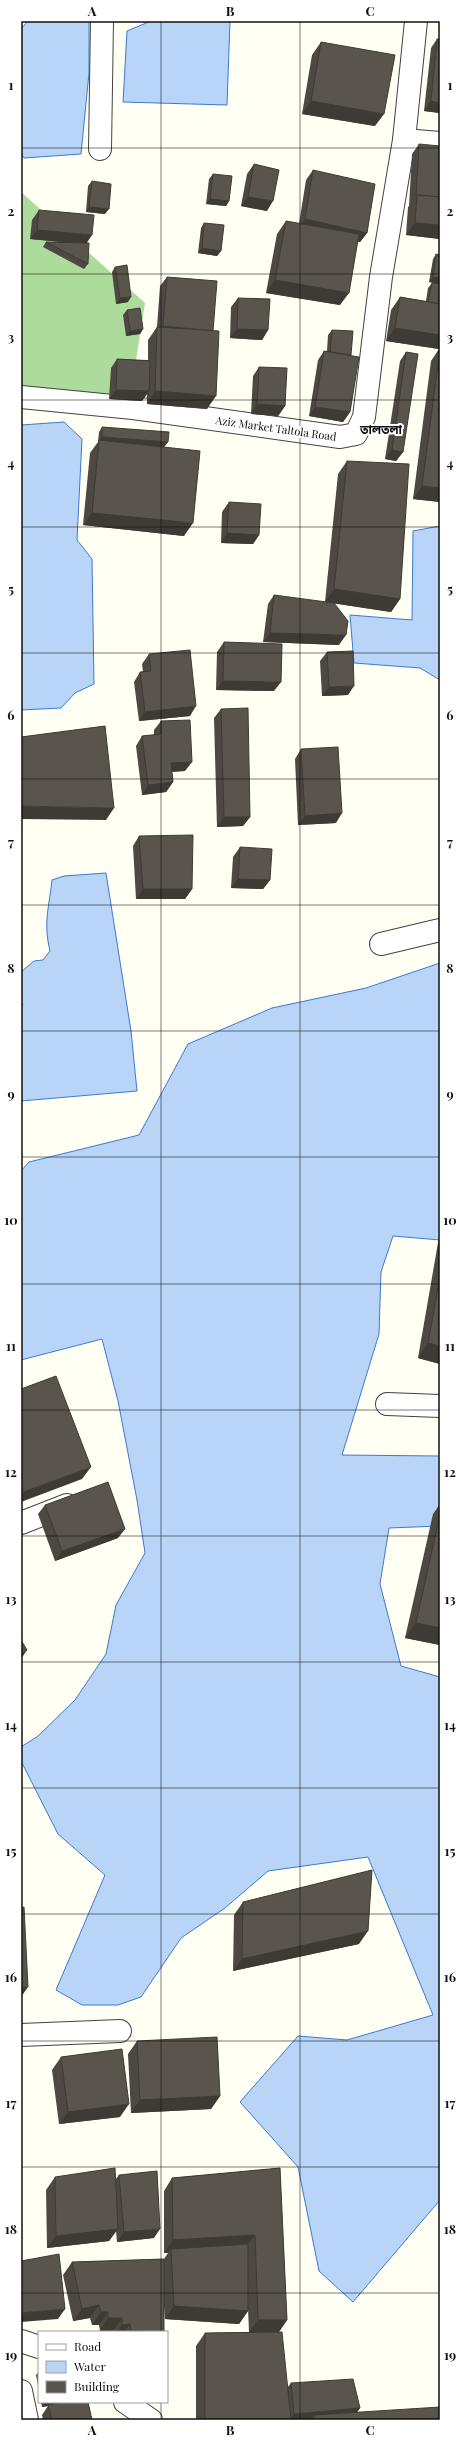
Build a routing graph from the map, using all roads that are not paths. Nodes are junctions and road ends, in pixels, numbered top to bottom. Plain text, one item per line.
1 (102, 21) edge
2 (416, 21) edge
3 (404, 140) junction
4 (440, 143) edge
5 (100, 149) dead end
6 (21, 397) edge
7 (440, 930) edge
8 (381, 944) dead end
9 (387, 1404) dead end
10 (440, 1406) edge
11 (87, 1497) edge
12 (21, 1523) edge
13 (120, 2031) dead end
14 (21, 2036) edge
15 (21, 2341) edge
16 (38, 2347) edge
17 (21, 2391) edge
18 (126, 2403) edge
19 (27, 2420) edge
20 (151, 2420) edge

1 - 5 street
2 - 3 street
3 - 4 street
3 - 6 street, Aziz Market Taltola Road
7 - 8 street
9 - 10 street
11 - 12 street
13 - 14 street
15 - 16 street
17 - 19 street
18 - 20 street

